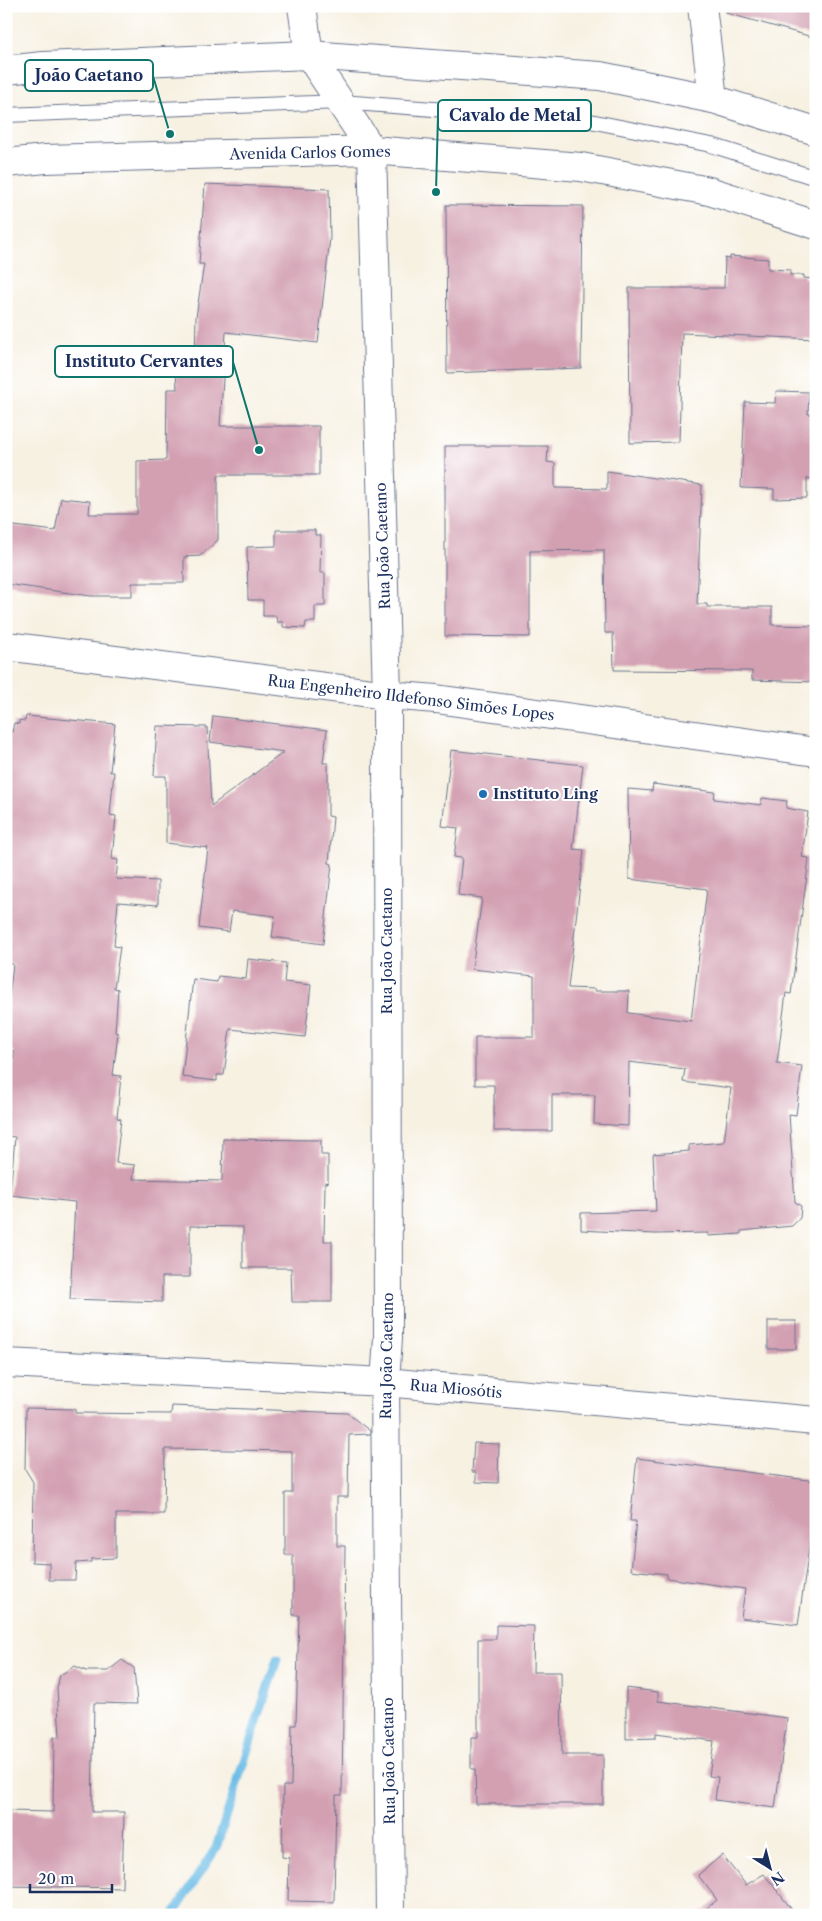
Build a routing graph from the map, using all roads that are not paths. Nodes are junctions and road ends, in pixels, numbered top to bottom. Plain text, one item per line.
1 (302, 6) edge
2 (702, 6) edge
3 (309, 55) junction
4 (6, 70) edge
5 (713, 99) junction
6 (341, 102) junction
7 (6, 114) edge
8 (816, 131) edge
9 (372, 150) junction
10 (6, 163) edge
11 (816, 178) edge
12 (816, 225) edge
13 (6, 646) edge
14 (387, 696) junction
15 (816, 752) edge
16 (6, 1363) edge
17 (385, 1382) junction
18 (816, 1421) edge
19 (390, 1915) edge

1 - 3 street
2 - 5 street
3 - 4 street
3 - 5 street
3 - 6 street
5 - 8 street
6 - 7 lane
6 - 9 street
6 - 11 lane
9 - 10 street, Avenida Carlos Gomes
9 - 12 street, Avenida Carlos Gomes
9 - 14 street, Rua João Caetano
13 - 14 street, Rua Engenheiro Ildefonso Simões Lopes
14 - 15 street, Rua Engenheiro Ildefonso Simões Lopes
14 - 17 street, Rua João Caetano
16 - 17 street, Rua Miosótis
17 - 18 street, Rua Miosótis
17 - 19 street, Rua João Caetano

